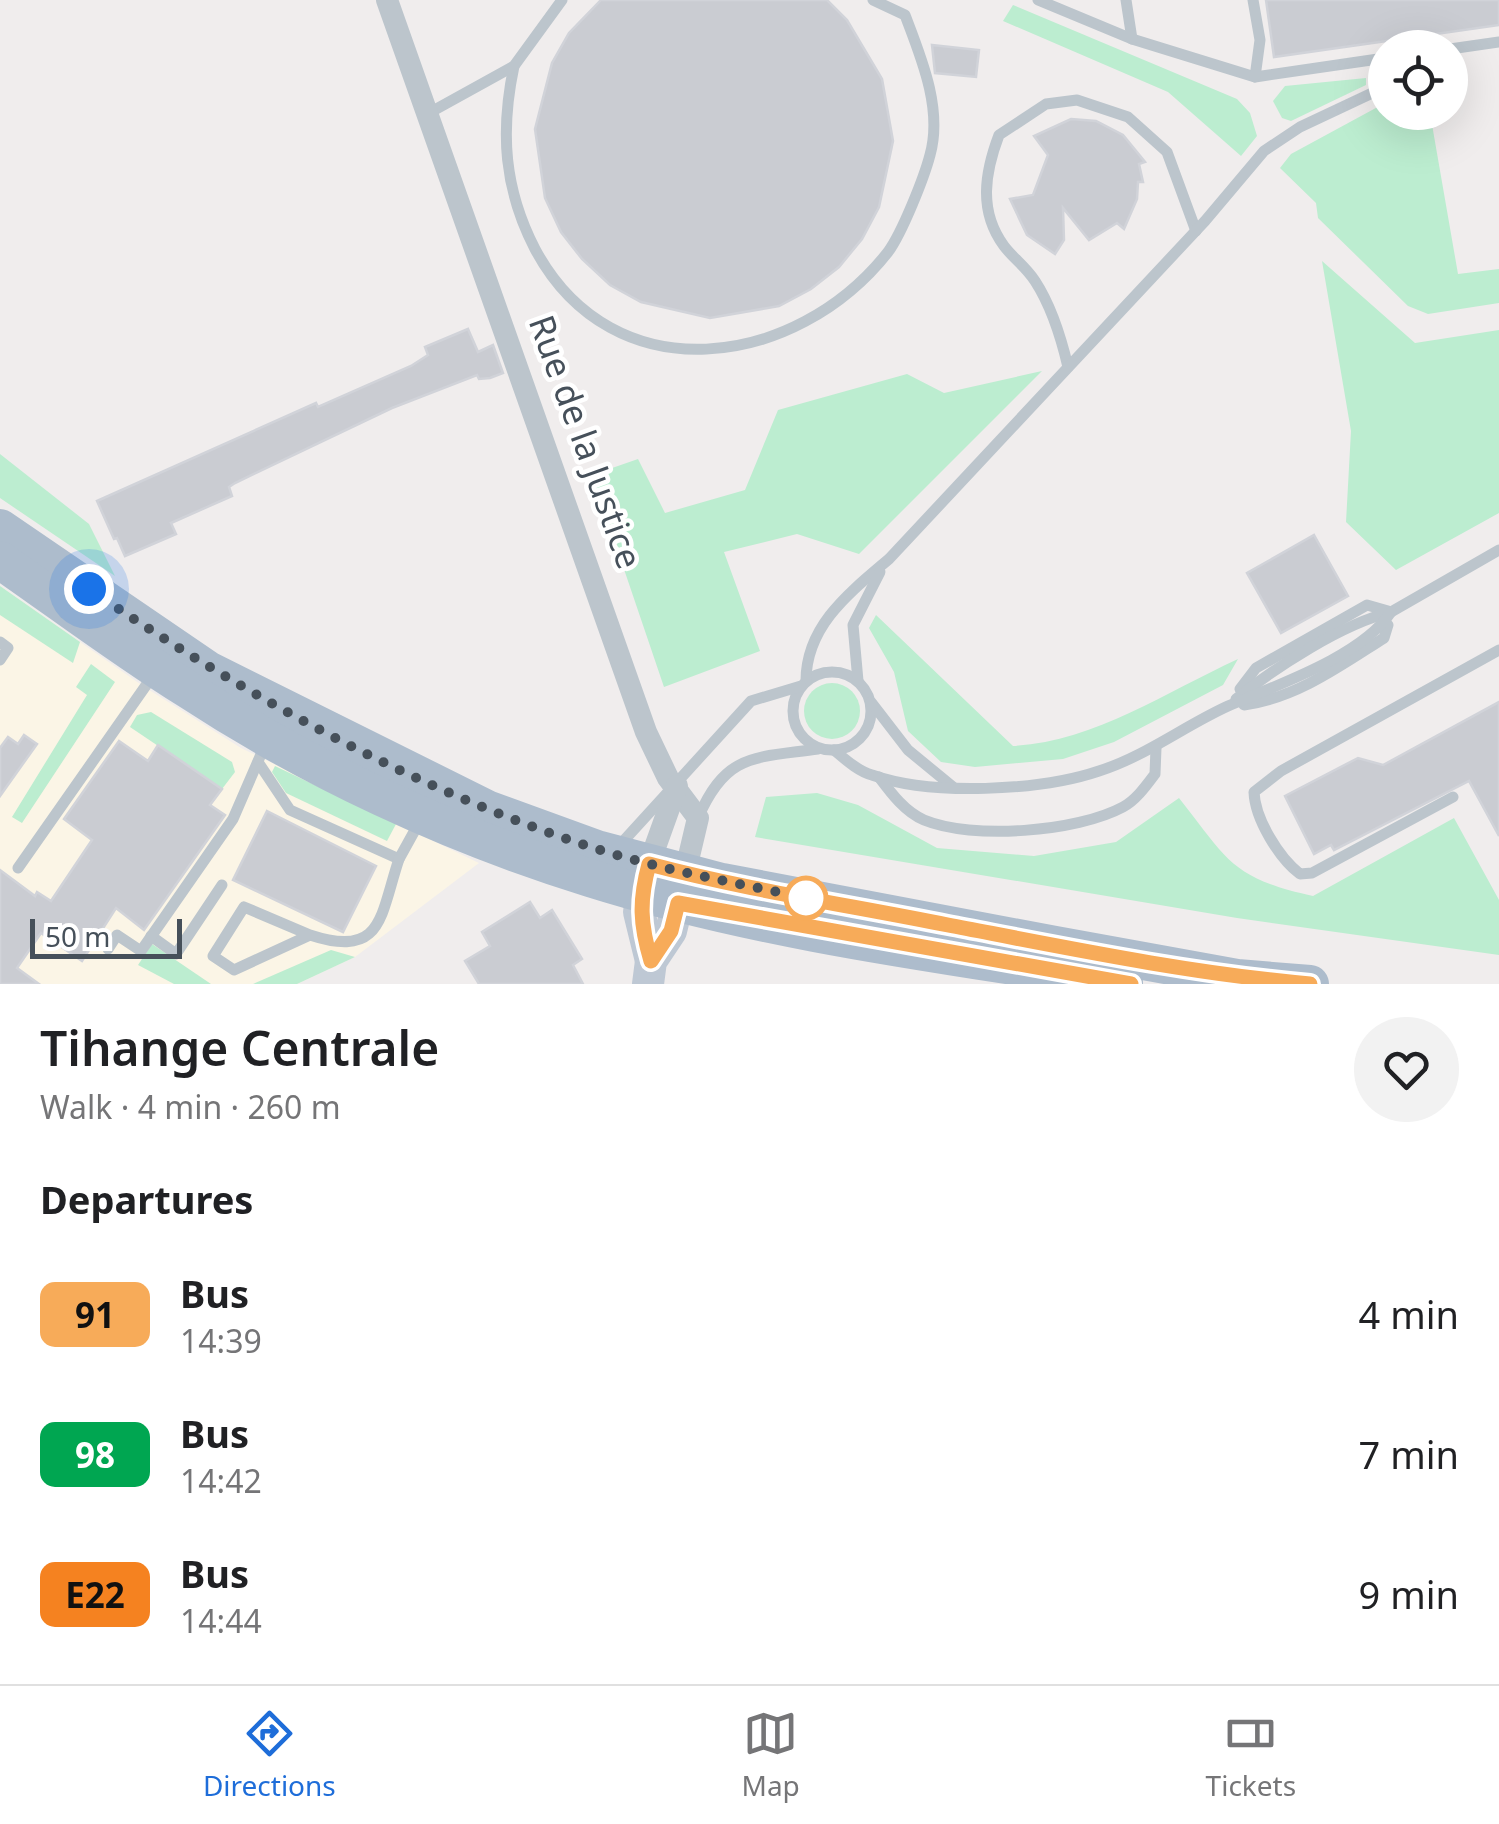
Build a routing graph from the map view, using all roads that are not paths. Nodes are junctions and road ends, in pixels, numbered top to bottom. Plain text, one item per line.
1 (387, 0) edge
2 (562, 0) edge
3 (873, 0) edge
4 (1038, 0) edge
5 (1126, 0) edge
6 (1253, 0) edge
7 (1132, 39) junction
8 (1499, 42) edge
9 (1468, 47) edge
10 (1368, 60) edge
11 (514, 66) junction
12 (1255, 76) junction
13 (1368, 95) edge
14 (429, 112) junction
15 (1196, 231) junction
16 (1068, 368) junction
17 (0, 528) edge
18 (1499, 550) edge
19 (0, 560) edge
20 (889, 560) junction
21 (1392, 612) junction
22 (4, 645) edge
23 (1499, 650) edge
24 (167, 659) junction
25 (0, 660) edge
26 (858, 681) junction
27 (804, 684) junction
28 (871, 702) junction
29 (1224, 708) junction
30 (1156, 748) junction
31 (264, 749) junction
32 (827, 749) junction
33 (879, 777) junction
34 (677, 786) junction
35 (953, 786) junction
36 (1453, 797) dead end
37 (425, 813) junction
38 (698, 818) junction
39 (611, 853) junction
40 (399, 858) junction
41 (18, 868) dead end
42 (645, 878) junction
43 (222, 886) dead end
44 (679, 899) junction
45 (310, 935) junction
46 (151, 936) junction
47 (108, 949) dead end
48 (649, 972) edge
49 (1243, 981) edge
50 (1131, 984) edge
51 (1310, 984) edge

1 - 14 street, Rue de la Justice
2 - 11 lane
3 - 11 lane
4 - 7 lane
5 - 7 lane
6 - 12 lane
7 - 12 lane
8 - 9 lane
10 - 12 lane
11 - 14 lane
13 - 15 lane
14 - 34 street, Rue de la Justice
15 - 16 lane
15 - 16 lane
16 - 20 lane
17 - 24 main road
18 - 21 lane
19 - 24 main road
20 - 26 lane
20 - 27 lane
21 - 29 lane
21 - 29 lane
22 - 25 lane
23 - 36 lane
24 - 31 main road
24 - 39 main road
24 - 41 lane
26 - 27 lane
26 - 28 lane
27 - 32 lane
27 - 34 lane
28 - 32 lane
28 - 35 lane
29 - 30 lane
30 - 33 lane
30 - 35 lane
31 - 37 main road
31 - 40 lane
31 - 46 lane
32 - 33 lane
32 - 38 lane
33 - 35 lane
34 - 38 street, Rue de la Justice
34 - 39 lane
34 - 42 street
37 - 40 lane
37 - 42 main road
38 - 44 street
39 - 42 main road
40 - 45 lane
42 - 44 main road
42 - 48 street
43 - 46 lane
44 - 48 street
44 - 49 main road
44 - 50 main road
45 - 45 lane
46 - 47 lane
49 - 51 main road

